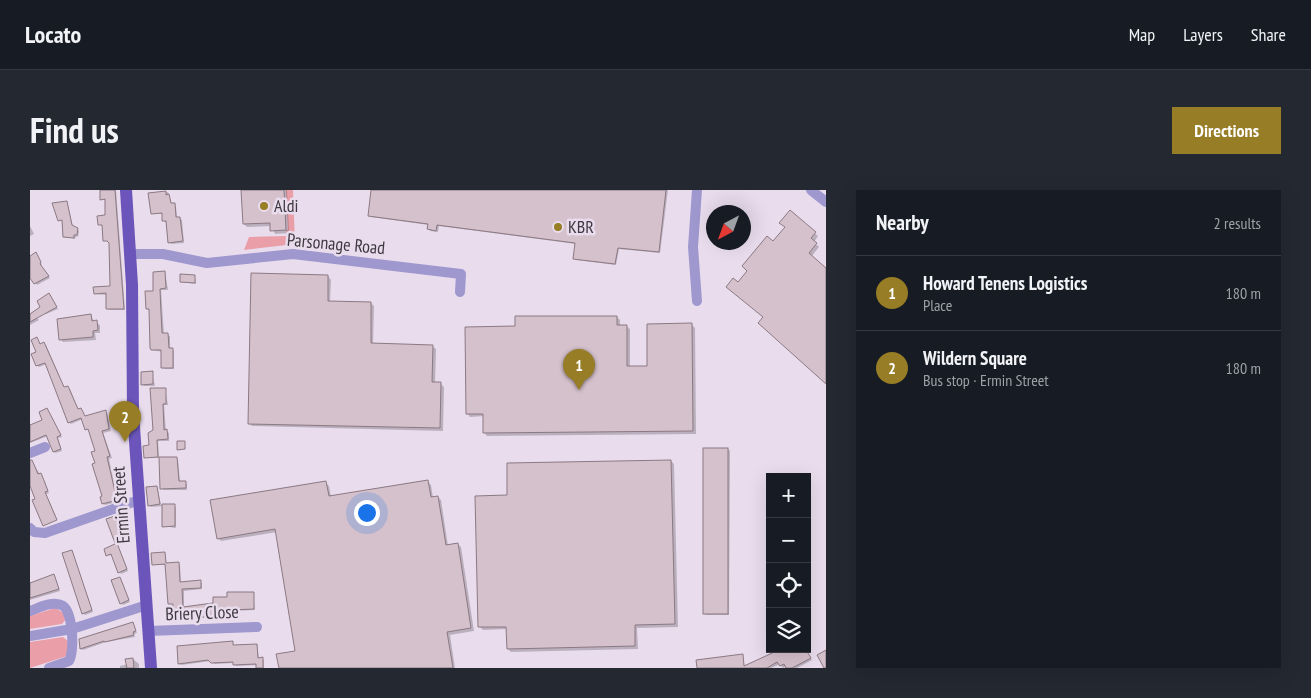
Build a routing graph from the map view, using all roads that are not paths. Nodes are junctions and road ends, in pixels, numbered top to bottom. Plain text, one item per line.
1 (126, 190) edge
2 (697, 190) edge
3 (811, 190) edge
4 (826, 202) edge
5 (130, 254) junction
6 (460, 292) dead end
7 (697, 301) dead end
8 (45, 447) dead end
9 (30, 453) edge
10 (138, 500) junction
11 (30, 528) edge
12 (147, 605) junction
13 (30, 611) edge
14 (257, 628) dead end
15 (72, 629) junction
16 (148, 631) junction
17 (30, 636) edge
18 (50, 668) edge
19 (151, 668) edge

1 - 5 main road, Ermin Street
2 - 7 street
3 - 4 street
5 - 6 street, Parsonage Road
5 - 10 main road, Ermin Street
8 - 9 street
10 - 11 street
10 - 12 main road, Ermin Street
12 - 15 street
12 - 16 main road, Ermin Street
13 - 15 street
14 - 16 street, Briery Close
15 - 17 street
15 - 18 street
16 - 19 main road, Ermin Street

